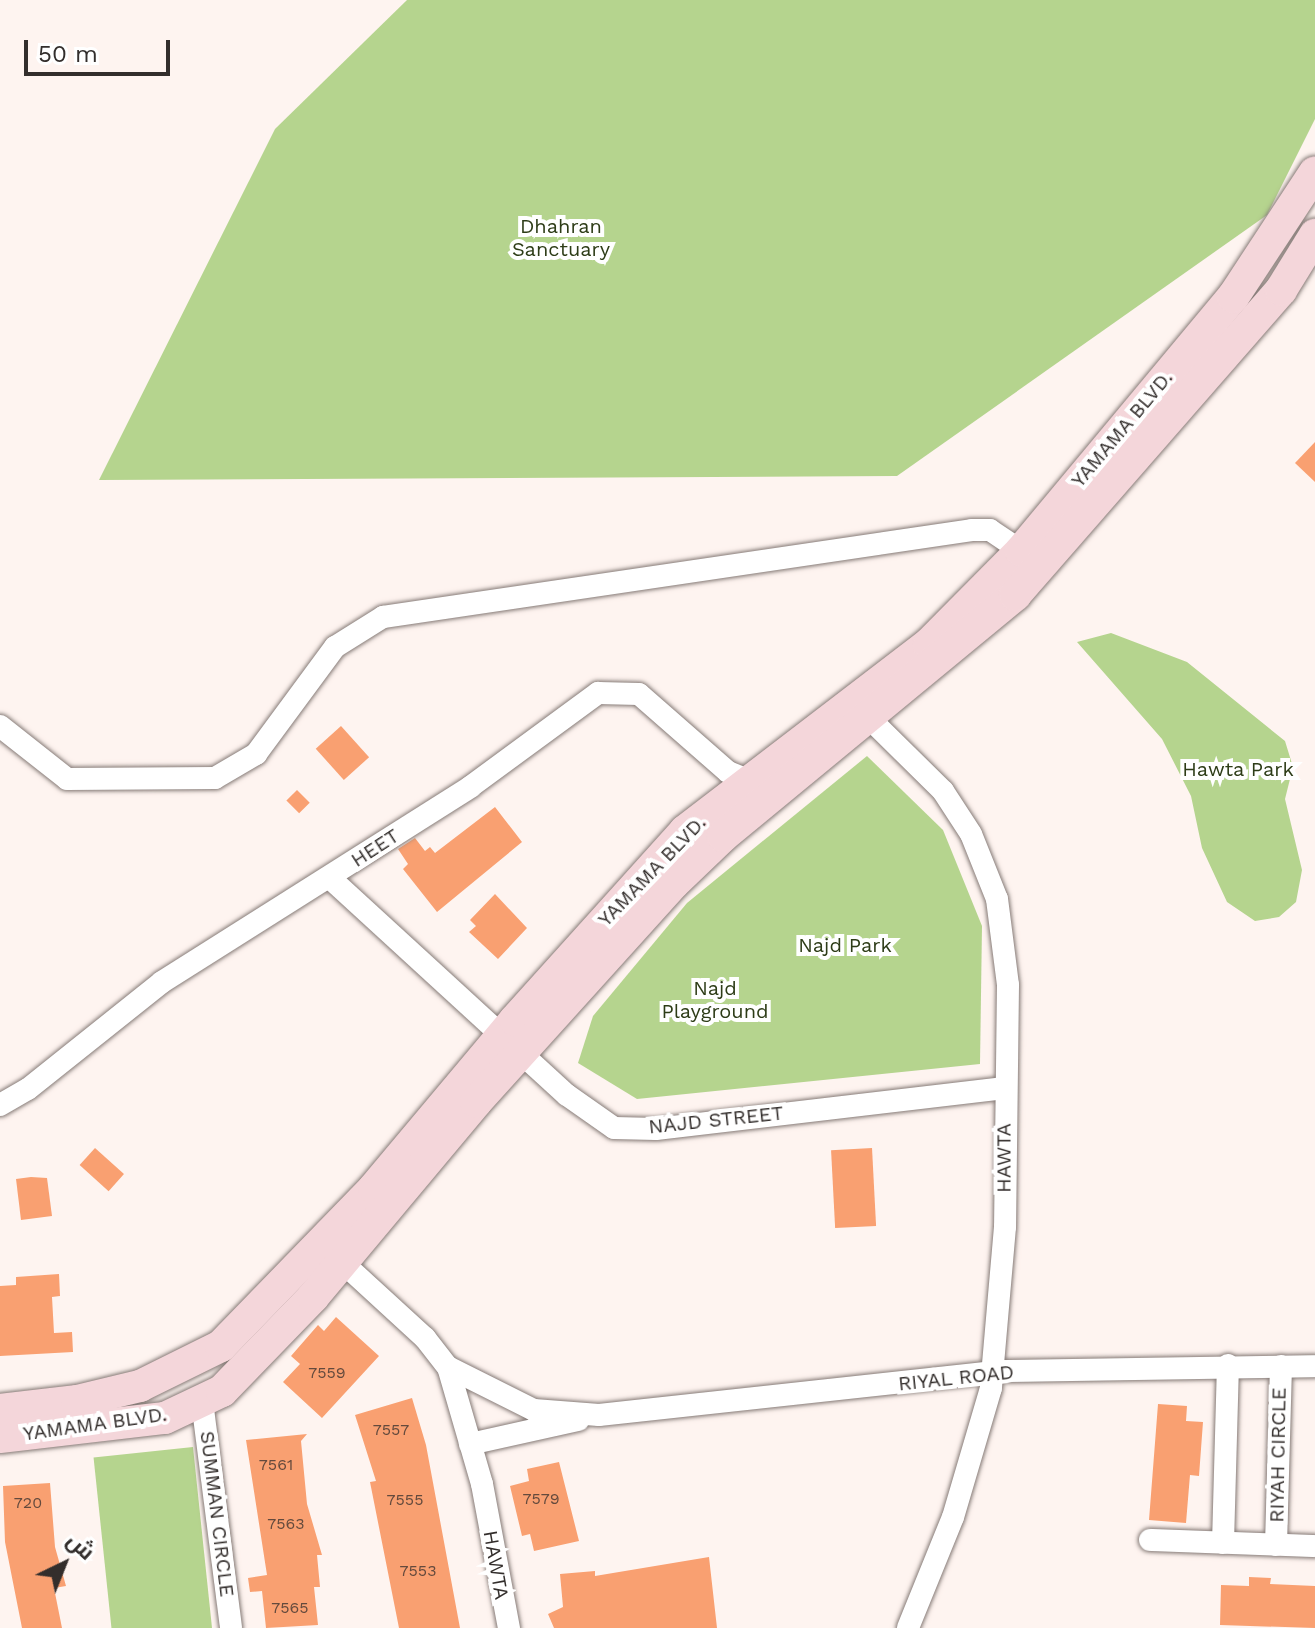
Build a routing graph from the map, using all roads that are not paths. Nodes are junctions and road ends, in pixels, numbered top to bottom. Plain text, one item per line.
1 (1315, 172) edge
2 (1315, 235) edge
3 (1021, 551) junction
4 (869, 718) junction
5 (0, 726) edge
6 (750, 781) junction
7 (330, 878) junction
8 (513, 1042) junction
9 (1005, 1088) junction
10 (0, 1105) edge
11 (342, 1262) junction
12 (191, 1363) junction
13 (1228, 1365) junction
14 (1281, 1366) junction
15 (1315, 1366) edge
16 (448, 1367) junction
17 (993, 1373) junction
18 (201, 1401) junction
19 (0, 1410) edge
20 (599, 1415) junction
21 (0, 1437) edge
22 (470, 1444) junction
23 (1150, 1540) dead end
24 (1223, 1543) junction
25 (1276, 1545) junction
26 (1315, 1546) edge
27 (231, 1628) edge
28 (509, 1628) edge
29 (908, 1628) edge

1 - 3 main road, YAMAMA BLVD.
2 - 4 main road, YAMAMA BLVD.
3 - 5 street
3 - 6 main road, YAMAMA BLVD.
4 - 8 main road, YAMAMA BLVD.
4 - 9 street, HAWTA
6 - 7 street, HEET
6 - 8 main road, YAMAMA BLVD.
7 - 8 street, NAJD STREET
7 - 10 street, HEET
8 - 9 street, NAJD STREET
8 - 11 main road, YAMAMA BLVD.
8 - 12 main road, YAMAMA BLVD.
9 - 17 street, HAWTA
11 - 16 street, HAWTA
11 - 18 main road, YAMAMA BLVD.
12 - 18 street, SUMMAN CIRCLE
12 - 19 main road, YAMAMA BLVD.
13 - 14 street, RIYAL ROAD
13 - 17 street, RIYAL ROAD
13 - 24 street
14 - 15 street, RIYAL ROAD
14 - 25 street, RIYAH CIRCLE
16 - 20 street, RIYAL ROAD
16 - 22 street, HAWTA
17 - 20 street, RIYAL ROAD
17 - 29 street, HAWTA
18 - 21 main road, YAMAMA BLVD.
18 - 27 street, SUMMAN CIRCLE
20 - 22 street, RIYAL ROAD
22 - 28 street, HAWTA
23 - 24 street, RIYAH CIRCLE
24 - 25 street, RIYAH CIRCLE
25 - 26 street, RIYAH CIRCLE

